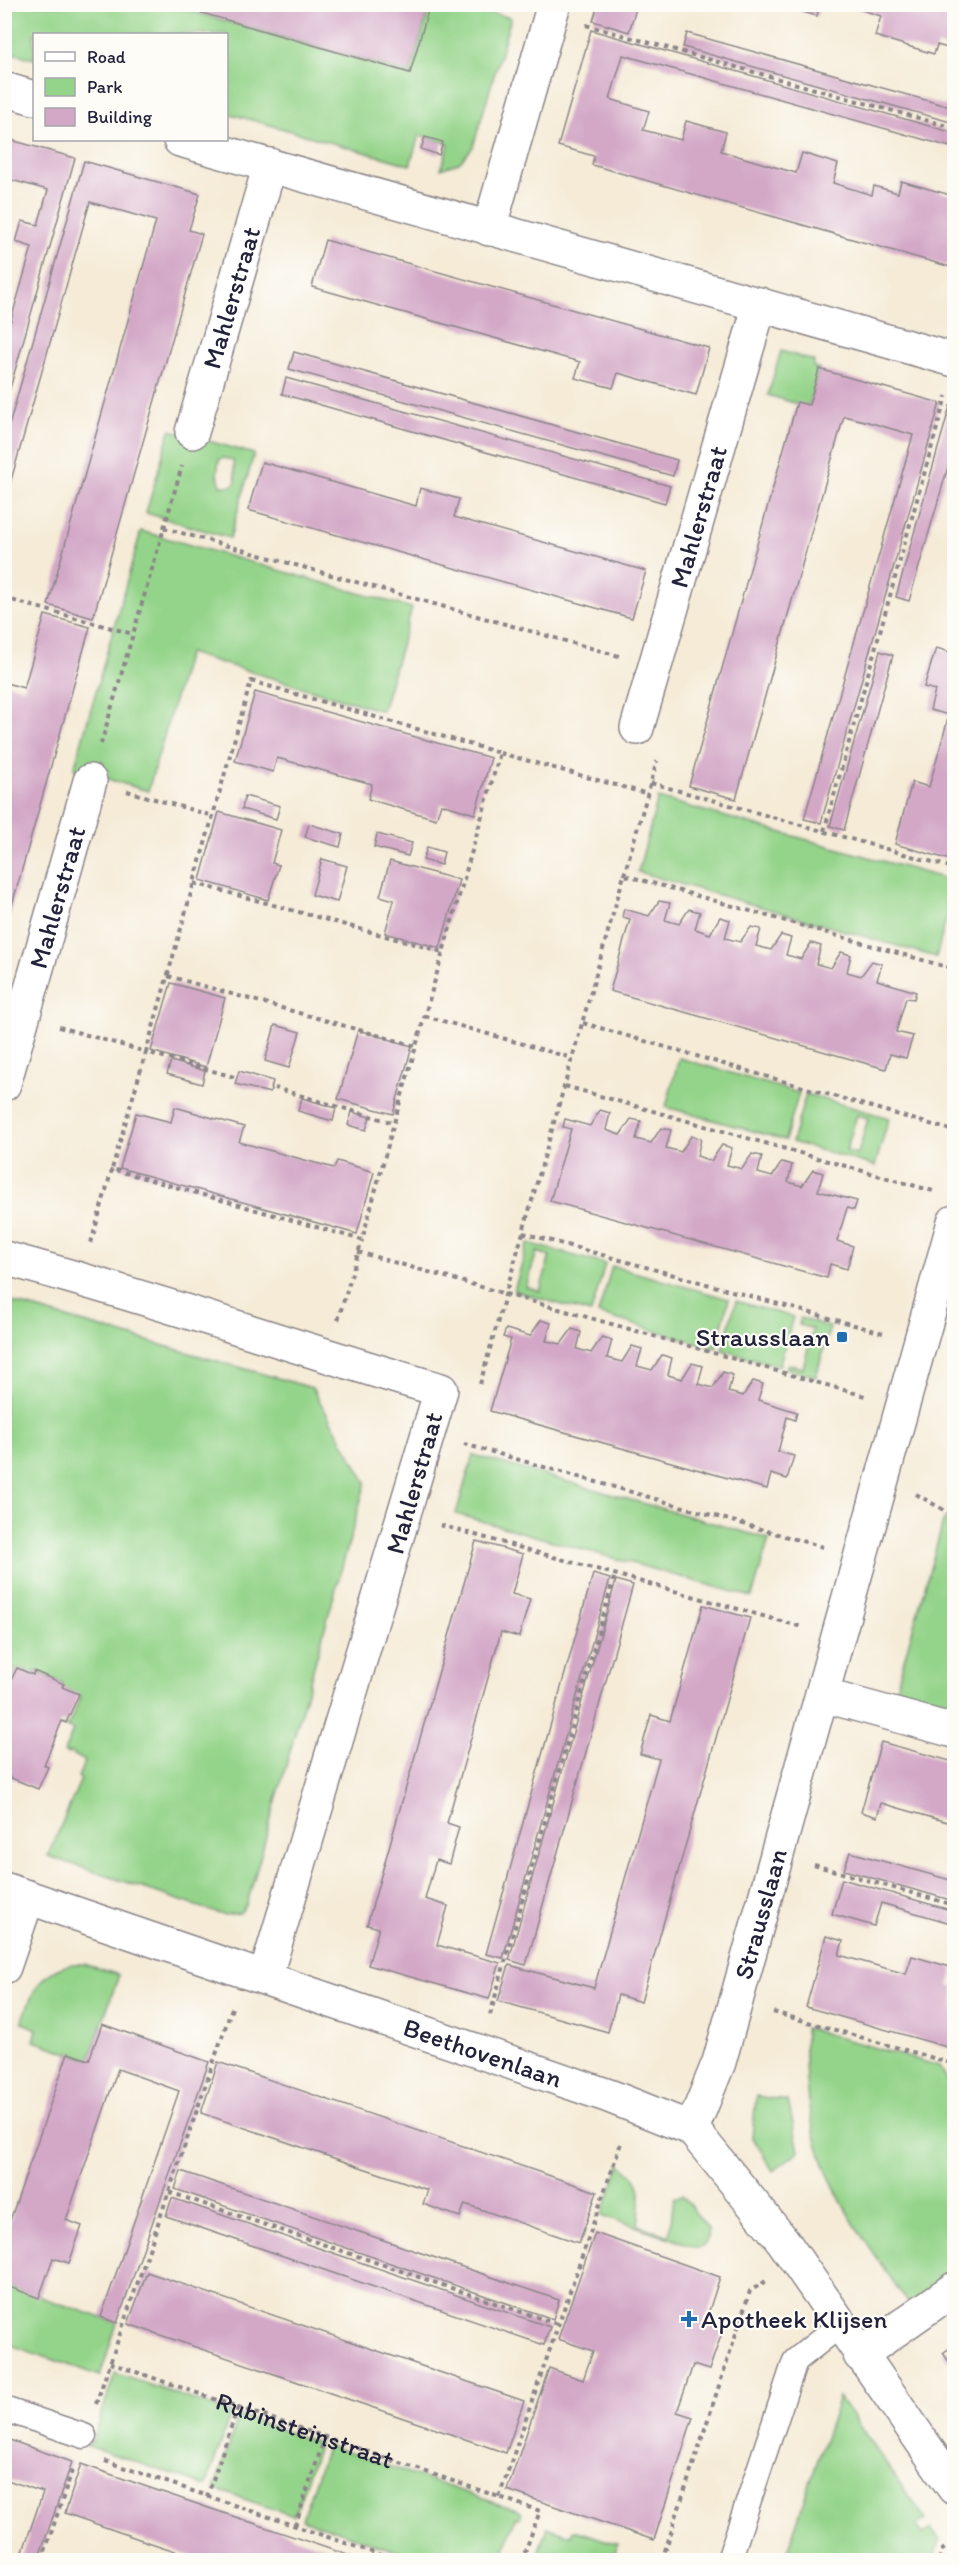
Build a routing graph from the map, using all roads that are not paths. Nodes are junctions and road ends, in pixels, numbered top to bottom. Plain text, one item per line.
1 (552, 10) edge
2 (4, 89) edge
3 (33, 98) edge
4 (184, 141) edge
5 (270, 165) junction
6 (489, 229) junction
7 (760, 304) junction
8 (951, 374) edge
9 (192, 432) road end
10 (638, 728) dead end
11 (90, 781) road end
12 (4, 1084) edge
13 (949, 1208) edge
14 (4, 1258) edge
15 (822, 1695) junction
16 (954, 1731) edge
17 (16, 1893) edge
18 (4, 1967) edge
19 (255, 1974) junction
20 (693, 2129) junction
21 (954, 2289) edge
22 (840, 2325) junction
23 (860, 2355) junction
24 (4, 2409) edge
25 (84, 2436) dead end
26 (954, 2488) edge
27 (729, 2560) edge

1 - 6 street
2 - 3 street
4 - 5 street
5 - 6 street
5 - 9 street, Mahlerstraat
6 - 7 street
7 - 8 street
7 - 10 street, Mahlerstraat
11 - 12 street, Mahlerstraat
13 - 15 street, Strausslaan
14 - 19 street, Mahlerstraat
15 - 16 street
15 - 20 street, Strausslaan
17 - 18 street
17 - 19 street, Beethovenlaan
19 - 20 street, Beethovenlaan
20 - 22 street
21 - 23 street
22 - 23 street
22 - 27 lane
23 - 26 street
24 - 25 lane

